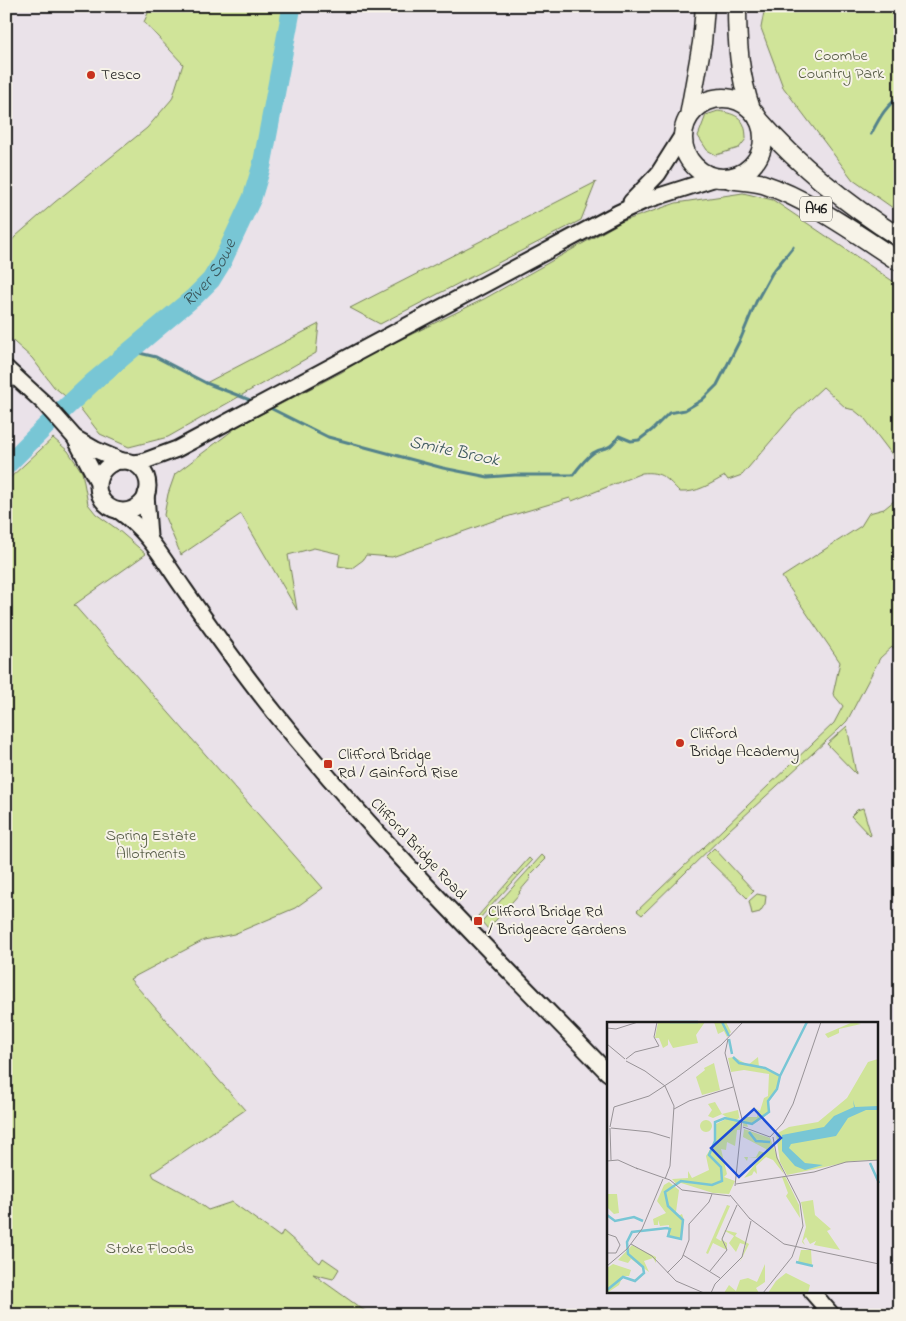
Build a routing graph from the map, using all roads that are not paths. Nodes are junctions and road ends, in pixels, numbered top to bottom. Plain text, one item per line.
1 (705, 6) edge
2 (736, 6) edge
3 (754, 113) junction
4 (689, 116) junction
5 (682, 136) junction
6 (720, 178) junction
7 (618, 213) junction
8 (900, 238) edge
9 (900, 262) edge
10 (6, 368) edge
11 (75, 438) junction
12 (177, 449) junction
13 (127, 462) junction
14 (98, 482) junction
15 (147, 489) junction
16 (119, 510) junction
17 (149, 537) junction
18 (607, 1072) edge
19 (814, 1294) edge
20 (832, 1315) edge

1 - 4 highway
2 - 3 highway, A46
3 - 4 highway
3 - 6 highway
3 - 8 highway, A46
4 - 5 highway
5 - 6 highway
5 - 7 main road
6 - 7 main road
6 - 9 highway, A46
7 - 12 main road
10 - 11 main road
11 - 13 main road
11 - 14 main road
12 - 13 main road
12 - 15 main road
13 - 14 main road
13 - 15 main road
14 - 16 main road
15 - 16 main road
15 - 17 main road
16 - 17 main road, Clifford Bridge Road
17 - 18 main road, Clifford Bridge Road
19 - 20 main road

